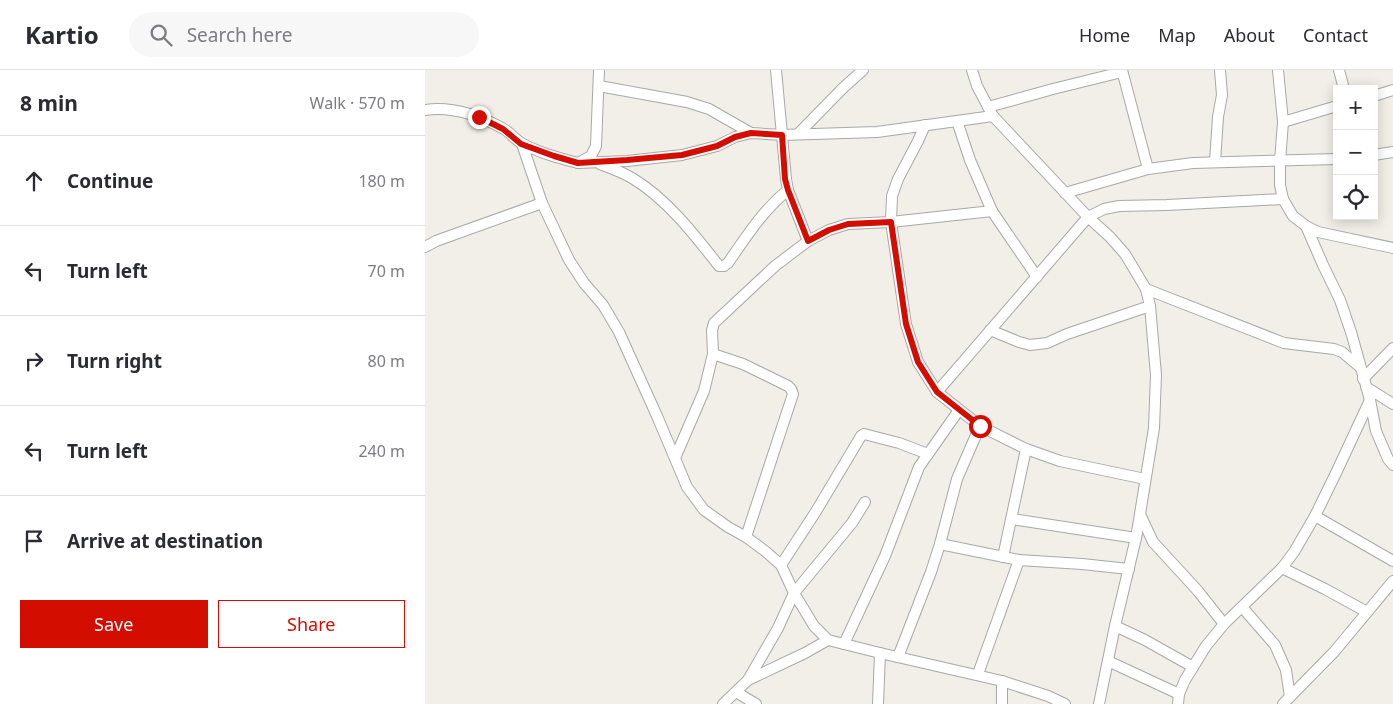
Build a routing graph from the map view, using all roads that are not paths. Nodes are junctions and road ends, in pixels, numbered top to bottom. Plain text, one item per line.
1 (599, 70) edge
2 (776, 70) edge
3 (863, 70) edge
4 (972, 70) edge
5 (1220, 70) edge
6 (1278, 70) edge
7 (1339, 70) edge
8 (1122, 71) edge
9 (1343, 85) edge
10 (599, 86) junction
11 (1393, 90) edge
12 (1378, 95) edge
13 (1333, 107) edge
14 (425, 110) edge
15 (991, 112) junction
16 (957, 121) junction
17 (1283, 122) junction
18 (925, 125) junction
19 (751, 133) junction
20 (798, 134) junction
21 (782, 135) junction
22 (521, 144) junction
23 (1393, 152) edge
24 (1378, 154) edge
25 (1333, 159) edge
26 (1280, 161) junction
27 (595, 162) junction
28 (1215, 162) junction
29 (578, 163) junction
30 (1147, 169) junction
31 (788, 190) junction
32 (1065, 193) junction
33 (1283, 199) junction
34 (542, 203) junction
35 (992, 211) junction
36 (1088, 217) junction
37 (891, 222) junction
38 (1306, 226) junction
39 (808, 241) junction
40 (425, 247) edge
41 (1393, 248) edge
42 (1037, 277) junction
43 (1146, 289) junction
44 (1150, 306) junction
45 (990, 330) junction
46 (1393, 348) edge
47 (713, 354) junction
48 (1360, 367) junction
49 (1365, 383) junction
50 (937, 392) junction
51 (1370, 400) junction
52 (1393, 404) edge
53 (959, 410) junction
54 (980, 426) junction
55 (1026, 450) junction
56 (928, 454) junction
57 (675, 458) junction
58 (1393, 465) edge
59 (1145, 479) junction
60 (865, 502) dead end
61 (1140, 514) junction
62 (1315, 516) junction
63 (1012, 520) junction
64 (746, 537) junction
65 (1136, 538) junction
66 (940, 544) junction
67 (1003, 557) junction
68 (1019, 560) junction
69 (1393, 561) edge
70 (781, 565) junction
71 (1283, 568) junction
72 (1129, 569) junction
73 (1393, 581) edge
74 (795, 593) junction
75 (1242, 606) junction
76 (1367, 612) junction
77 (1224, 624) junction
78 (1115, 626) junction
79 (828, 640) junction
80 (844, 644) junction
81 (880, 654) junction
82 (898, 657) junction
83 (1108, 661) junction
84 (1193, 668) junction
85 (978, 674) junction
86 (748, 680) junction
87 (1002, 681) junction
88 (736, 692) junction
89 (1179, 699) edge
90 (1048, 700) edge
91 (1287, 700) edge
92 (723, 704) edge
93 (756, 704) edge
94 (877, 704) edge
95 (1002, 704) edge
96 (1065, 704) edge
97 (1099, 704) edge

1 - 10 street
2 - 21 street
3 - 20 street
4 - 15 street
5 - 28 street
6 - 17 street
7 - 9 street
8 - 15 street
8 - 30 street
10 - 19 street
10 - 29 street
11 - 12 street
13 - 17 street
14 - 22 street
15 - 16 street
15 - 32 street
16 - 18 street
16 - 35 street
17 - 26 street
18 - 20 street
18 - 37 street
19 - 21 street
19 - 27 street
20 - 21 street
21 - 31 street
22 - 29 street
22 - 34 street
23 - 24 street
25 - 26 street
26 - 28 street
26 - 33 street
27 - 29 street
27 - 31 street
28 - 30 street
30 - 32 street
31 - 39 street
32 - 36 street
33 - 36 street
33 - 38 street
34 - 40 street
34 - 57 street
35 - 37 street
35 - 42 street
36 - 42 street
36 - 43 street
37 - 39 street
37 - 50 street
38 - 41 street
38 - 48 street
39 - 47 street
42 - 45 street
43 - 44 street
43 - 48 street
44 - 45 street
44 - 59 street
45 - 50 street
46 - 49 street
47 - 57 street
47 - 64 street
48 - 49 street
49 - 51 street
49 - 52 street
50 - 53 street
51 - 58 street
51 - 62 street
53 - 54 street
53 - 56 street
54 - 55 street
54 - 66 street
55 - 59 street
55 - 63 street
56 - 70 street
56 - 80 street
57 - 64 street
59 - 61 street
60 - 74 street
61 - 65 street
61 - 77 street
62 - 69 street
62 - 71 street
63 - 65 street
63 - 67 street
64 - 70 street
65 - 72 street
66 - 67 street
66 - 82 street
67 - 68 street
68 - 72 street
68 - 85 street
70 - 74 street
71 - 75 street
71 - 76 street
72 - 78 street
73 - 76 street
74 - 79 street
74 - 86 street
75 - 77 street
75 - 91 street
76 - 91 street
77 - 84 street
78 - 83 street
78 - 84 street
79 - 80 street
79 - 86 street
80 - 81 street
81 - 82 street
81 - 94 street
82 - 85 street
83 - 89 street
83 - 97 street
84 - 89 street
85 - 87 street
86 - 88 street
87 - 90 street
87 - 95 street
88 - 92 street
88 - 93 street
90 - 96 street

